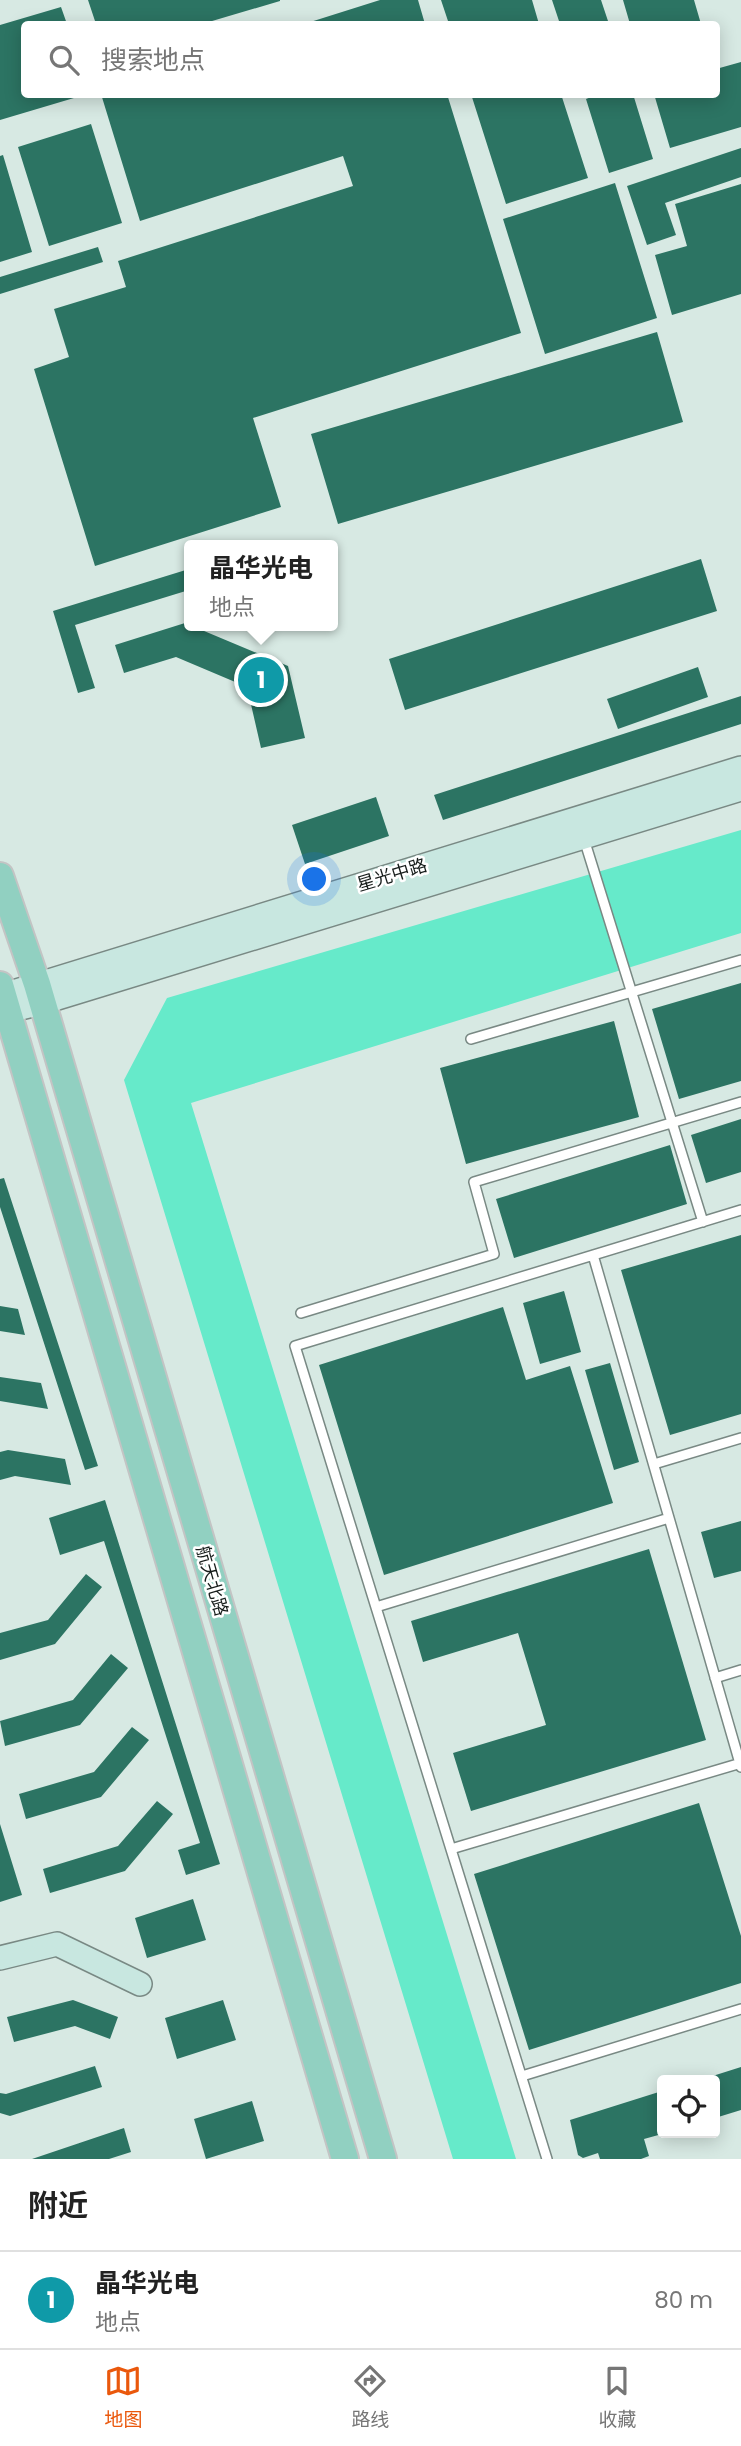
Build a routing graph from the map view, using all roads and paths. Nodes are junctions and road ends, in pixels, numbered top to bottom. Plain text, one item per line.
1 (741, 768) edge
2 (741, 789) edge
3 (583, 837) junction
4 (0, 876) edge
5 (741, 960) edge
6 (632, 992) junction
7 (39, 994) junction
8 (2, 1000) edge
9 (471, 1040) dead end
10 (741, 1102) edge
11 (672, 1123) junction
12 (741, 1210) edge
13 (703, 1222) junction
14 (593, 1255) junction
15 (301, 1313) dead end
16 (741, 1438) edge
17 (654, 1464) junction
18 (669, 1518) junction
19 (376, 1607) junction
20 (741, 1670) edge
21 (715, 1678) junction
22 (741, 1764) edge
23 (452, 1849) junction
24 (0, 1958) edge
25 (141, 1984) dead end
26 (741, 2009) edge
27 (522, 2076) junction
28 (345, 2159) edge
29 (383, 2159) edge
30 (547, 2159) edge

1 - 7 main road, 星光中路
2 - 3 main road, 星光中路
3 - 6 lane
3 - 7 main road, 星光中路
4 - 7 main road, 航天北路
5 - 6 lane
6 - 9 lane
6 - 11 lane
7 - 8 main road, 星光中路
7 - 29 main road, 航天北路
8 - 28 main road, 航天北路
10 - 11 lane
11 - 13 lane
11 - 15 lane
12 - 13 lane
13 - 14 lane
14 - 17 lane
14 - 19 lane
16 - 17 lane
17 - 18 lane
18 - 19 lane
18 - 21 lane
19 - 23 lane
20 - 21 lane
21 - 22 lane
22 - 23 lane
23 - 27 lane
24 - 25 main road
26 - 27 lane
27 - 30 lane

